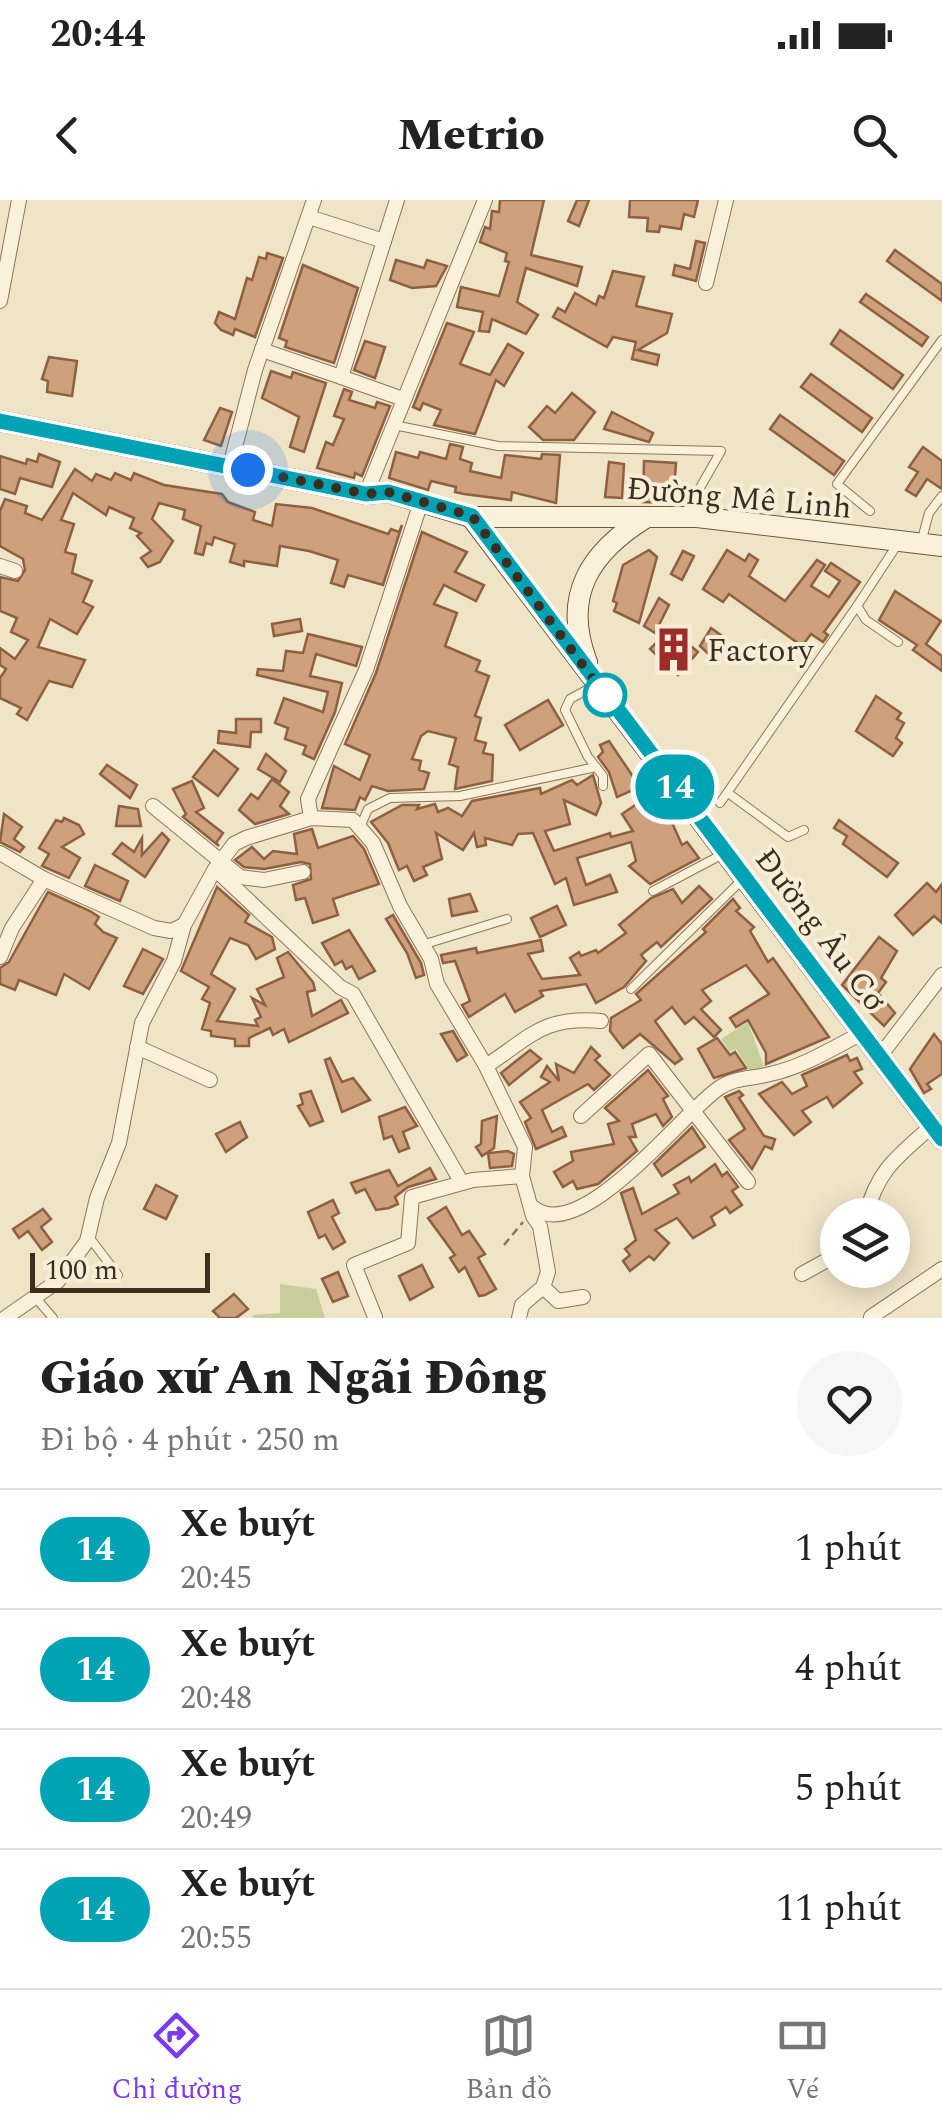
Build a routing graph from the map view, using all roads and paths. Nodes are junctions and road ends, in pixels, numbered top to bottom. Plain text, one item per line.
1 (19, 200) edge
2 (314, 200) edge
3 (397, 200) edge
4 (485, 200) edge
5 (726, 200) edge
6 (309, 217) junction
7 (384, 240) junction
8 (706, 284) dead end
9 (0, 300) edge
10 (942, 340) edge
11 (262, 350) junction
12 (340, 378) junction
13 (403, 399) junction
14 (0, 421) edge
15 (394, 425) junction
16 (230, 466) junction
17 (366, 494) junction
18 (942, 496) edge
19 (421, 502) junction
20 (870, 511) dead end
21 (472, 516) junction
22 (649, 516) junction
23 (697, 517) junction
24 (900, 541) junction
25 (932, 545) edge
26 (0, 566) edge
27 (16, 571) dead end
28 (857, 606) junction
29 (898, 642) dead end
30 (596, 681) junction
31 (596, 766) junction
32 (604, 786) dead end
33 (728, 794) junction
34 (720, 802) dead end
35 (153, 806) dead end
36 (311, 818) junction
37 (361, 825) junction
38 (804, 830) dead end
39 (0, 853) edge
40 (725, 853) junction
41 (217, 866) junction
42 (303, 872) dead end
43 (744, 878) junction
44 (44, 879) junction
45 (653, 891) dead end
46 (508, 918) dead end
47 (184, 924) junction
48 (422, 946) junction
49 (0, 957) edge
50 (941, 978) edge
51 (631, 989) dead end
52 (601, 1021) dead end
53 (862, 1032) junction
54 (137, 1047) junction
55 (880, 1056) junction
56 (486, 1066) junction
57 (210, 1080) dead end
58 (694, 1110) junction
59 (581, 1116) dead end
60 (937, 1132) edge
61 (522, 1176) junction
62 (748, 1182) dead end
63 (462, 1183) junction
64 (870, 1198) edge
65 (533, 1212) junction
66 (88, 1237) junction
67 (504, 1245) dead end
68 (820, 1264) edge
69 (942, 1269) edge
70 (802, 1274) dead end
71 (118, 1275) dead end
72 (543, 1287) junction
73 (35, 1297) junction
74 (582, 1297) dead end
75 (871, 1316) edge
76 (375, 1317) edge
77 (5, 1318) edge
78 (54, 1318) edge
79 (518, 1318) edge

1 - 9 street
2 - 6 street
3 - 7 street
4 - 13 street
5 - 8 street
6 - 7 street
6 - 11 street
7 - 12 street
10 - 20 lane
11 - 12 street
11 - 16 street
12 - 13 street
13 - 15 street
14 - 16 main road, Đường Mê Linh
15 - 17 street
15 - 23 lane
16 - 17 main road, Đường Mê Linh
17 - 19 main road, Đường Mê Linh
18 - 25 lane
19 - 21 main road, Đường Mê Linh
19 - 36 street
21 - 22 main road, Đường Mê Linh
21 - 30 main road, Đường Âu Cơ
22 - 23 main road, Đường Mê Linh
22 - 30 main road
23 - 24 main road, Đường Mê Linh
24 - 25 main road, Đường Mê Linh
24 - 28 lane
26 - 27 street
28 - 29 lane
28 - 33 lane
30 - 31 lane
30 - 40 main road, Đường Âu Cơ
31 - 32 lane
31 - 37 lane
33 - 34 lane
33 - 38 lane
35 - 41 street
36 - 37 street
36 - 41 street
37 - 48 street
39 - 44 street
40 - 43 main road, Đường Âu Cơ
40 - 45 lane
41 - 42 street
41 - 47 street
41 - 63 street
43 - 51 lane
43 - 53 main road, Đường Âu Cơ
44 - 47 street
44 - 49 street
46 - 48 lane
47 - 54 street
48 - 56 street
50 - 55 street
52 - 56 street
53 - 55 main road, Đường Âu Cơ
53 - 58 street
54 - 57 street
54 - 66 street
55 - 60 main road, Đường Âu Cơ
56 - 61 street
58 - 59 street
58 - 62 street
58 - 65 street
60 - 64 street
61 - 63 street
61 - 65 street
63 - 76 street
65 - 67 path
65 - 72 street
66 - 71 lane
66 - 73 street
68 - 70 street
69 - 75 street
72 - 74 street
72 - 79 street
73 - 77 street
73 - 78 lane

